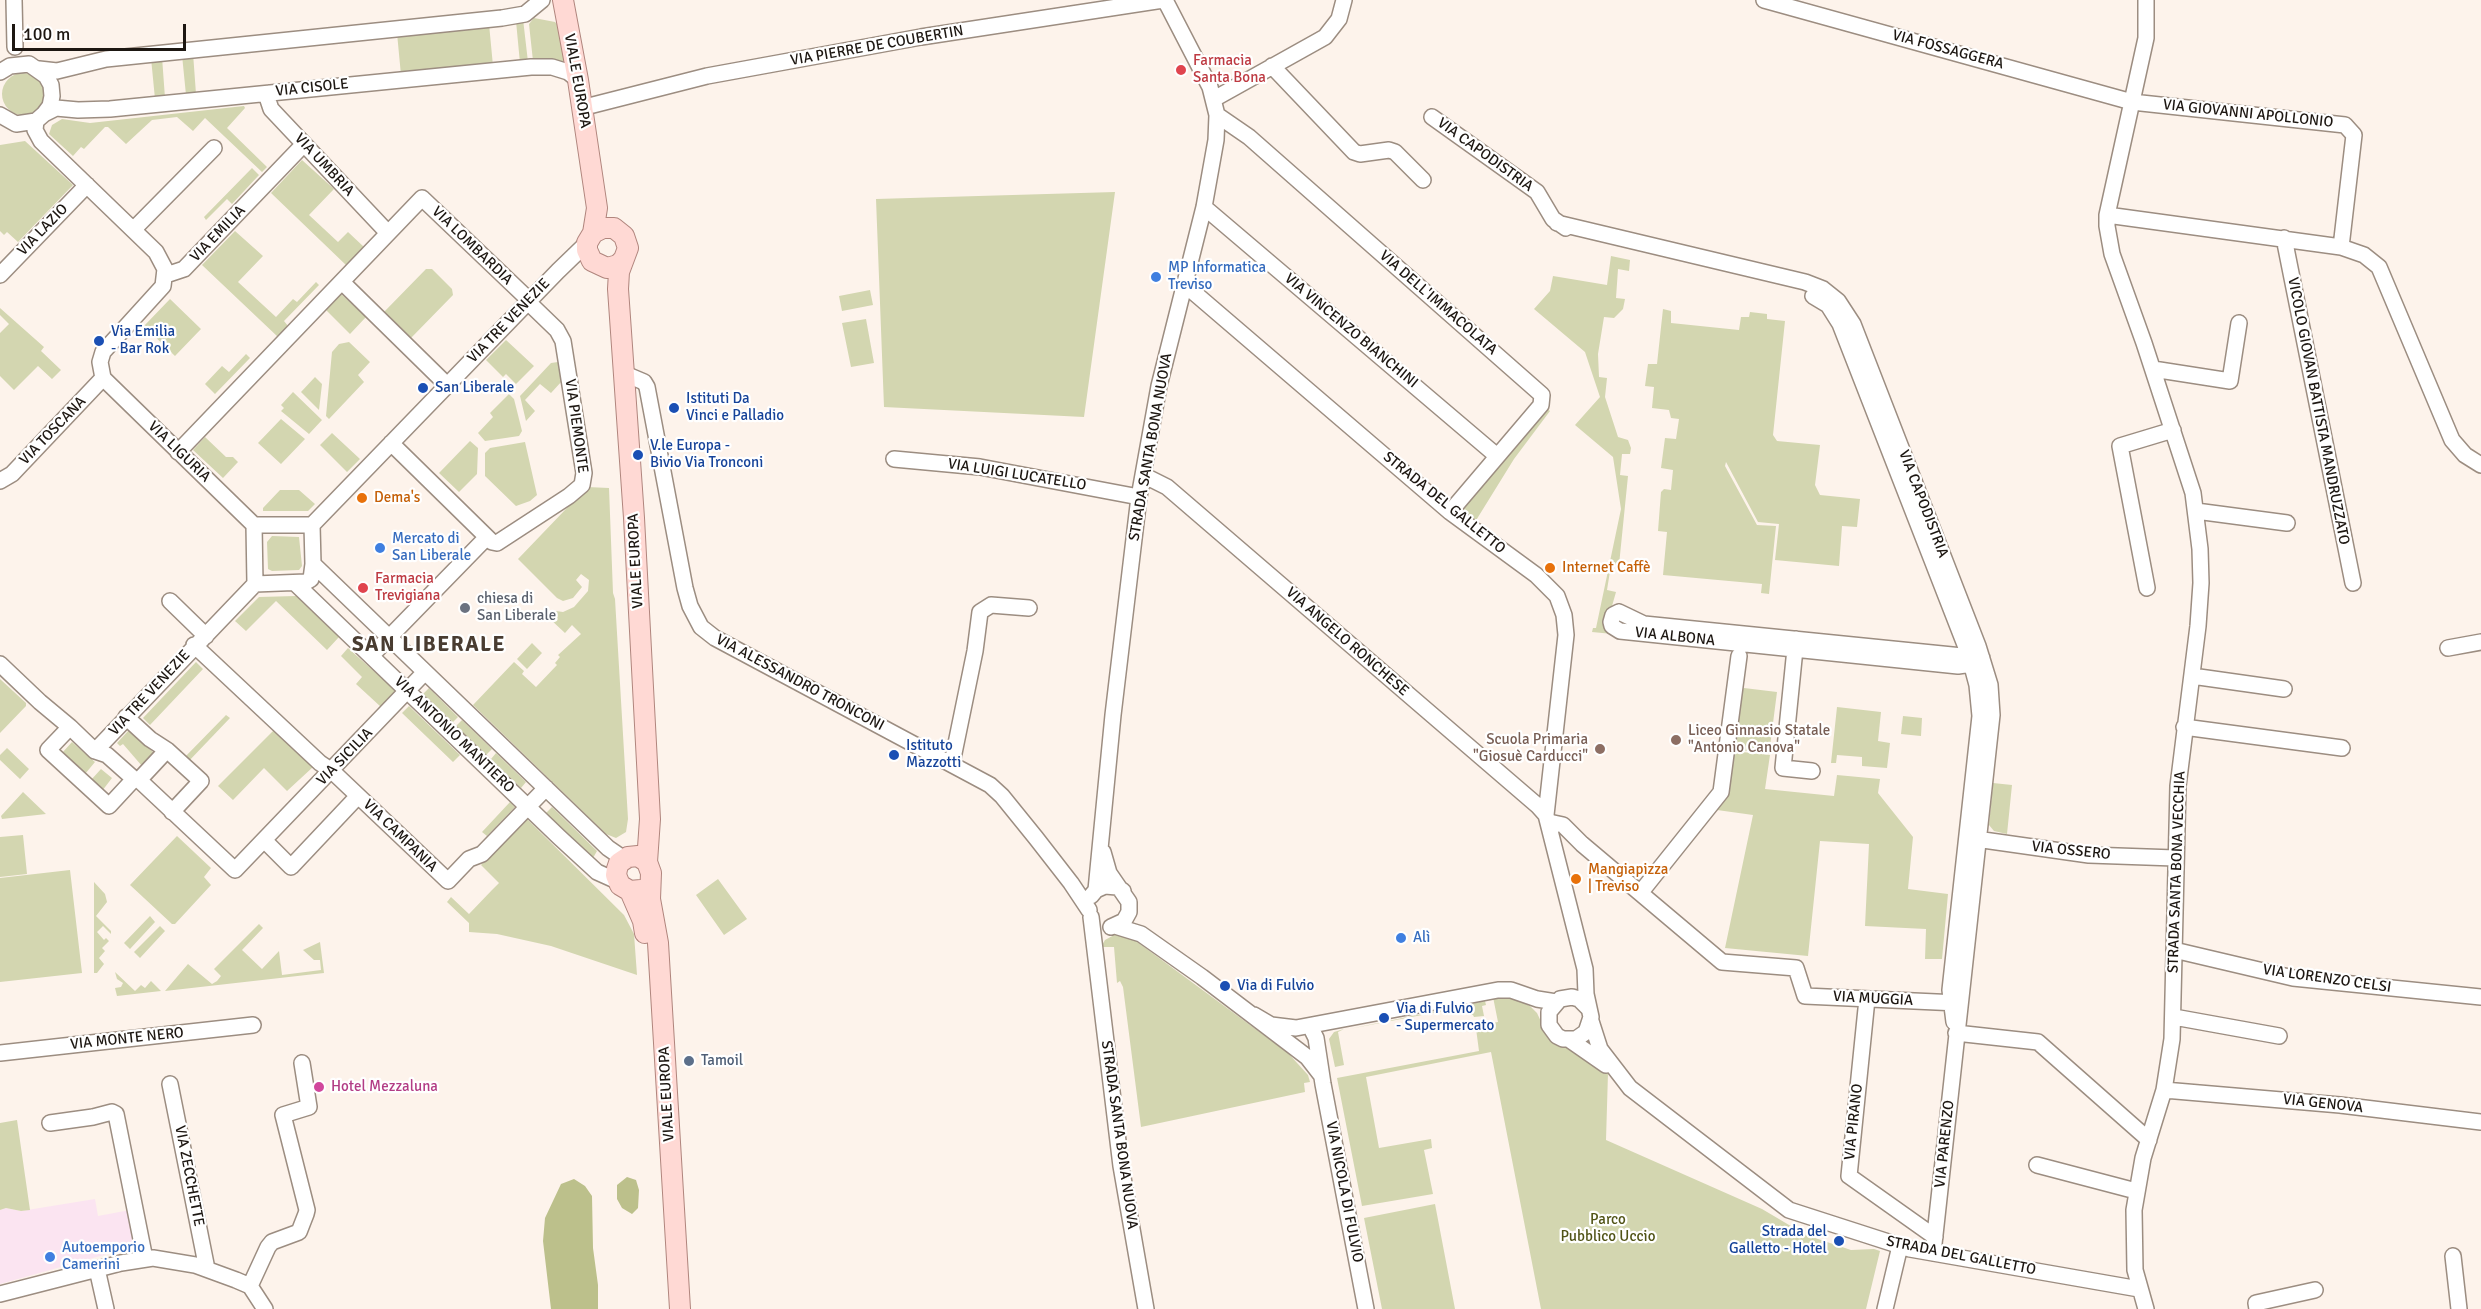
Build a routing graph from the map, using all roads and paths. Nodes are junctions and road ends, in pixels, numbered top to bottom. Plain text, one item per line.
1 (14, 0) edge
2 (542, 0) edge
3 (563, 0) edge
4 (576, 0) edge
5 (1164, 0) edge
6 (1344, 0) edge
7 (1764, 0) edge
8 (2146, 0) edge
9 (15, 47) junction
10 (1272, 66) junction
11 (34, 67) junction
12 (3, 71) edge
13 (578, 80) junction
14 (269, 93) junction
15 (2132, 102) junction
16 (593, 105) junction
17 (1216, 107) junction
18 (0, 115) edge
19 (1432, 117) dead end
20 (39, 123) junction
21 (304, 144) junction
22 (214, 148) dead end
23 (1423, 180) dead end
24 (87, 185) junction
25 (1204, 207) junction
26 (2107, 215) junction
27 (1557, 223) junction
28 (614, 228) junction
29 (134, 230) junction
30 (388, 233) junction
31 (2284, 238) junction
32 (2341, 247) junction
33 (593, 250) junction
34 (623, 260) junction
35 (0, 275) edge
36 (166, 275) junction
37 (342, 282) junction
38 (1184, 284) junction
39 (528, 301) junction
40 (2239, 324) dead end
41 (2153, 369) junction
42 (625, 374) junction
43 (103, 378) junction
44 (447, 385) junction
45 (2174, 430) junction
46 (391, 443) junction
47 (178, 452) junction
48 (1497, 456) junction
49 (894, 459) dead end
50 (2481, 465) edge
51 (1143, 475) junction
52 (0, 481) edge
53 (1139, 497) junction
54 (2196, 510) junction
55 (1450, 512) junction
56 (2287, 523) dead end
57 (254, 525) junction
58 (312, 525) junction
59 (487, 537) junction
60 (313, 564) junction
61 (295, 583) junction
62 (2353, 583) dead end
63 (255, 584) junction
64 (2147, 588) dead end
65 (170, 601) dead end
66 (1029, 608) dead end
67 (1956, 624) junction
68 (389, 638) junction
69 (200, 640) junction
70 (2481, 642) edge
71 (1796, 644) junction
72 (2448, 648) dead end
73 (371, 656) junction
74 (1739, 657) dead end
75 (1943, 658) junction
76 (1974, 659) junction
77 (0, 664) edge
78 (425, 672) junction
79 (2192, 676) junction
80 (1977, 686) junction
81 (2284, 689) dead end
82 (408, 691) junction
83 (126, 717) junction
84 (70, 727) junction
85 (2184, 727) junction
86 (2342, 748) dead end
87 (167, 750) junction
88 (95, 751) junction
89 (952, 763) junction
90 (332, 771) junction
91 (1812, 771) dead end
92 (136, 780) junction
93 (546, 788) junction
94 (358, 796) junction
95 (528, 807) junction
96 (172, 812) junction
97 (1547, 818) junction
98 (1101, 837) junction
99 (1973, 838) junction
100 (264, 840) junction
101 (1553, 842) junction
102 (1582, 844) junction
103 (2175, 858) junction
104 (638, 864) junction
105 (1071, 883) junction
106 (623, 886) junction
107 (1095, 892) junction
108 (1641, 892) junction
109 (1126, 896) junction
110 (1090, 914) junction
111 (1113, 927) junction
112 (1162, 949) junction
113 (2174, 950) junction
114 (1582, 957) junction
115 (1096, 960) junction
116 (1523, 994) junction
117 (2481, 997) edge
118 (1868, 999) junction
119 (1561, 1000) junction
120 (1956, 1003) junction
121 (1254, 1015) junction
122 (1590, 1015) junction
123 (2174, 1017) junction
124 (1329, 1022) junction
125 (253, 1025) dead end
126 (1549, 1025) junction
127 (1309, 1026) junction
128 (1956, 1034) junction
129 (2279, 1036) dead end
130 (1570, 1040) junction
131 (1312, 1052) junction
132 (0, 1053) edge
133 (302, 1063) dead end
134 (1618, 1074) junction
135 (170, 1084) dead end
136 (2164, 1090) junction
137 (2481, 1122) edge
138 (50, 1123) dead end
139 (2149, 1140) junction
140 (2037, 1165) dead end
141 (2136, 1191) junction
142 (1935, 1237) junction
143 (1900, 1246) junction
144 (1933, 1254) junction
145 (2453, 1256) dead end
146 (145, 1259) junction
147 (97, 1269) junction
148 (207, 1269) junction
149 (250, 1287) junction
150 (2139, 1289) junction
151 (2315, 1290) dead end
152 (0, 1294) edge
153 (106, 1309) edge
154 (265, 1309) edge
155 (668, 1309) edge
156 (680, 1309) edge
157 (1146, 1309) edge
158 (1366, 1309) edge
159 (1885, 1309) edge
160 (2146, 1309) edge
161 (2257, 1309) edge
162 (2459, 1309) edge

1 - 9 street
2 - 11 street
3 - 13 main road, VIALE EUROPA
4 - 16 main road, VIALE EUROPA
5 - 16 street, VIA PIERRE DE COUBERTIN
5 - 17 street, STRADA SANTA BONA NUOVA
6 - 10 street
7 - 15 street, VIA FOSSAGGERA
8 - 15 street, STRADA SANTA BONA VECCHIA
9 - 11 street
9 - 12 street
10 - 17 street
10 - 23 street
11 - 12 street
11 - 20 street
13 - 14 street, VIA CISOLE
13 - 33 main road, VIALE EUROPA
14 - 20 street, VIA CISOLE
14 - 21 street, VIA UMBRIA
15 - 26 street, STRADA SANTA BONA VECCHIA
15 - 32 street, VIA GIOVANNI APOLLONIO
16 - 28 main road, VIALE EUROPA
17 - 25 street, STRADA SANTA BONA NUOVA
17 - 48 street, VIA DELL'IMMACOLATA
18 - 20 street
19 - 27 street, VIA CAPODISTRIA
20 - 24 street
21 - 30 street, VIA UMBRIA
21 - 36 street, VIA EMILIA
22 - 29 street
24 - 29 street
24 - 35 street, VIA LAZIO
25 - 38 street, STRADA SANTA BONA NUOVA
25 - 48 street, VIA VINCENZO BIANCHINI
26 - 31 street
26 - 41 street, STRADA SANTA BONA VECCHIA
27 - 67 street, VIA CAPODISTRIA
27 - 76 street, VIA CAPODISTRIA
28 - 33 main road
28 - 34 main road, VIALE EUROPA
29 - 36 street
30 - 37 street, VIA LOMBARDIA
30 - 39 street, VIA LOMBARDIA
31 - 32 street
31 - 62 street, VICOLO GIOVAN BATTISTA MANDRUZZATO
32 - 50 street
33 - 34 main road
33 - 39 street, VIA TRE VENEZIE
33 - 104 main road, VIALE EUROPA
34 - 42 main road, VIALE EUROPA
36 - 43 street, VIA EMILIA
37 - 44 street
37 - 47 street, VIA LOMBARDIA
38 - 51 street, STRADA SANTA BONA NUOVA
38 - 55 street, STRADA DEL GALLETTO
39 - 44 street, VIA TRE VENEZIE
39 - 59 street, VIA PIEMONTE
40 - 41 street
41 - 45 street, STRADA SANTA BONA VECCHIA
42 - 89 street, VIA ALESSANDRO TRONCONI
42 - 104 main road, VIALE EUROPA
43 - 47 street, VIA LIGURIA
43 - 52 street, VIA TOSCANA
44 - 46 street, VIA TRE VENEZIE
45 - 54 street, STRADA SANTA BONA VECCHIA
45 - 64 street
46 - 58 street, VIA TRE VENEZIE
46 - 59 street
47 - 57 street, VIA LIGURIA
48 - 55 street, VIA DELL'IMMACOLATA
49 - 53 street, VIA LUIGI LUCATELLO
51 - 53 street, STRADA SANTA BONA NUOVA
51 - 97 street, VIA ANGELO RONCHESE
53 - 98 street, STRADA SANTA BONA NUOVA
54 - 56 street
54 - 79 street, STRADA SANTA BONA VECCHIA
55 - 97 street, STRADA DEL GALLETTO
57 - 58 street
57 - 63 street
58 - 60 street
59 - 68 street
60 - 61 street
60 - 68 street, VIA ANTONIO MANTIERO
61 - 63 street
61 - 73 street, VIA ANTONIO MANTIERO
63 - 69 street, VIA TRE VENEZIE
65 - 69 street
66 - 89 street
67 - 75 street
67 - 76 street, VIA CAPODISTRIA
68 - 73 street
68 - 78 street, VIA ANTONIO MANTIERO
69 - 83 street, VIA TRE VENEZIE
69 - 90 street, VIA CAMPANIA
70 - 72 street
71 - 71 street, VIA ALBONA
71 - 75 street, VIA ALBONA
71 - 91 street
73 - 82 street, VIA ANTONIO MANTIERO
74 - 108 street
75 - 76 street, VIA ALBONA
75 - 80 street
76 - 80 street, VIA CAPODISTRIA
76 - 99 street, VIA CAPODISTRIA
77 - 84 street, VIA SICILIA
78 - 82 street, VIA SICILIA
78 - 93 street, VIA ANTONIO MANTIERO
79 - 81 street
79 - 85 street, STRADA SANTA BONA VECCHIA
80 - 99 street, VIA CAPODISTRIA
82 - 90 street, VIA SICILIA
82 - 95 street, VIA ANTONIO MANTIERO
83 - 87 street
83 - 88 street, VIA TRE VENEZIE
84 - 88 street, VIA SICILIA
84 - 92 street
85 - 86 street
85 - 103 street, STRADA SANTA BONA VECCHIA
87 - 92 street
87 - 96 street
88 - 92 street, VIA SICILIA
89 - 105 street, VIA ALESSANDRO TRONCONI
90 - 94 street, VIA CAMPANIA
90 - 100 street, VIA SICILIA
92 - 96 street, VIA SICILIA
93 - 95 street, VIA CAMPANIA
93 - 104 street, VIA ANTONIO MANTIERO
94 - 95 street, VIA CAMPANIA
94 - 100 street, VIA CAMPANIA
95 - 106 street, VIA ANTONIO MANTIERO
96 - 100 street, VIA SICILIA
97 - 101 street, STRADA DEL GALLETTO
97 - 102 street
98 - 107 street, STRADA SANTA BONA NUOVA
98 - 109 street
99 - 103 street, VIA OSSERO
99 - 120 street, VIA CAPODISTRIA
101 - 102 street
101 - 114 street, STRADA DEL GALLETTO
102 - 108 street
103 - 113 street, STRADA SANTA BONA VECCHIA
104 - 106 main road, VIALE EUROPA
104 - 106 main road
104 - 156 main road, VIALE EUROPA
105 - 107 street, VIA ALESSANDRO TRONCONI
105 - 110 street, VIA ALESSANDRO TRONCONI
106 - 155 main road, VIALE EUROPA
107 - 109 street
107 - 110 street
108 - 118 street, VIA MUGGIA
109 - 111 street
109 - 112 street
110 - 111 street
110 - 115 street, STRADA SANTA BONA NUOVA
111 - 112 street
111 - 115 street
112 - 121 street
113 - 117 street, VIA LORENZO CELSI
113 - 123 street, STRADA SANTA BONA VECCHIA
114 - 119 street, STRADA DEL GALLETTO
114 - 122 street, STRADA DEL GALLETTO
115 - 157 street, STRADA SANTA BONA NUOVA
116 - 119 street
116 - 124 street
116 - 126 street
118 - 120 street, VIA MUGGIA
118 - 142 street, VIA PIRANO
119 - 122 street
119 - 126 street
120 - 128 street, VIA PARENZO
121 - 127 street
121 - 131 street
122 - 130 street
122 - 134 street, STRADA DEL GALLETTO
123 - 129 street
123 - 136 street, STRADA SANTA BONA VECCHIA
124 - 127 street
124 - 131 street
125 - 132 street, VIA MONTE NERO
126 - 130 street
127 - 131 street, VIA NICOLA DI FULVIO
128 - 139 street
128 - 142 street, VIA PARENZO
130 - 134 street, STRADA DEL GALLETTO
131 - 158 street, VIA NICOLA DI FULVIO
133 - 149 street
134 - 143 street, STRADA DEL GALLETTO
135 - 148 street, VIA ZECCHETTE
136 - 137 street, VIA GENOVA
136 - 139 street, STRADA SANTA BONA VECCHIA
138 - 146 street
139 - 141 street, STRADA SANTA BONA VECCHIA
140 - 141 street
141 - 150 street, STRADA SANTA BONA VECCHIA
142 - 144 street, VIA PARENZO
143 - 144 street, STRADA DEL GALLETTO
143 - 159 street
144 - 150 street, STRADA DEL GALLETTO
145 - 162 street
146 - 147 street
146 - 148 street
147 - 152 street
147 - 153 street
148 - 149 street
149 - 154 street
150 - 160 street, STRADA SANTA BONA VECCHIA
151 - 161 street

